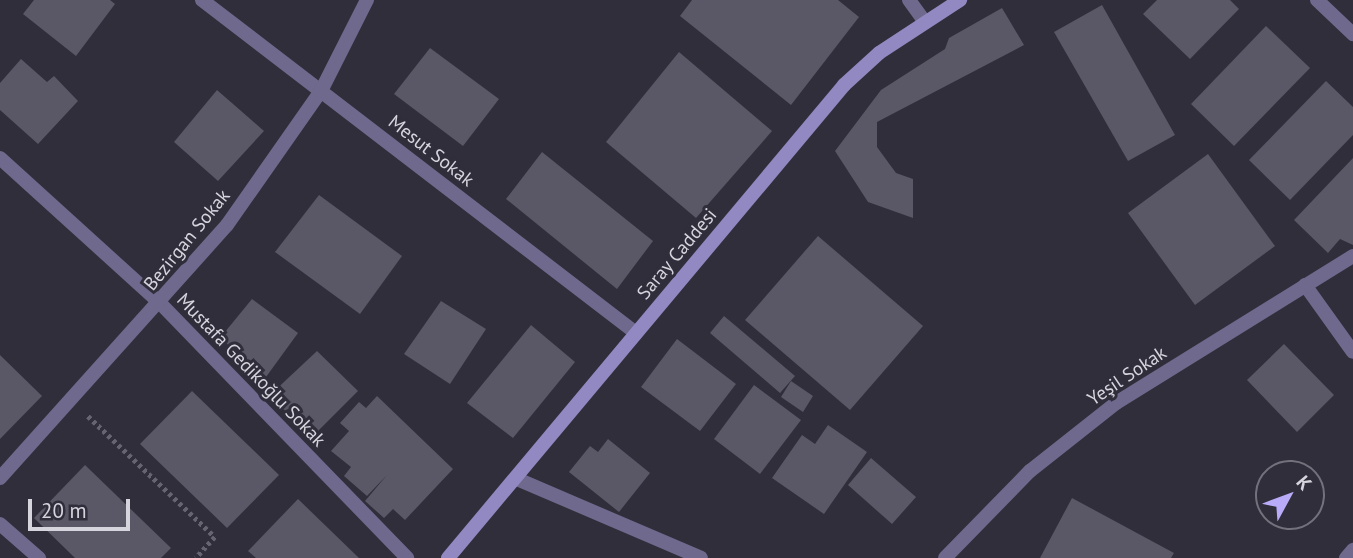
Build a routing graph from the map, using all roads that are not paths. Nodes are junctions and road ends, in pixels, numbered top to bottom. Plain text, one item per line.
1 (202, 0) edge
2 (367, 0) edge
3 (909, 0) edge
4 (960, 0) edge
5 (1317, 0) edge
6 (925, 22) junction
7 (1353, 34) edge
8 (321, 91) junction
9 (0, 158) edge
10 (1353, 256) edge
11 (1305, 285) junction
12 (161, 304) junction
13 (636, 333) junction
14 (1353, 352) edge
15 (0, 478) edge
16 (517, 479) junction
17 (0, 524) edge
18 (1353, 550) edge
19 (39, 558) edge
20 (407, 558) edge
21 (448, 558) edge
22 (701, 558) edge
23 (945, 558) edge
24 (1346, 558) edge

1 - 8 street, Mesut Sokak
2 - 8 street, Bezirgan Sokak
3 - 6 street
4 - 6 main road, Saray Caddesi
5 - 7 street
6 - 13 main road, Saray Caddesi
8 - 12 street, Bezirgan Sokak
8 - 13 street, Mesut Sokak
9 - 12 street, Mustafa Gedikoğlu Sokak
10 - 11 street, Yeşil Sokak
11 - 14 street
11 - 23 street, Yeşil Sokak
12 - 15 street, Bezirgan Sokak
12 - 20 street, Mustafa Gedikoğlu Sokak
13 - 16 main road, Saray Caddesi
16 - 21 main road, Saray Caddesi
16 - 22 street
17 - 19 street
18 - 24 street

